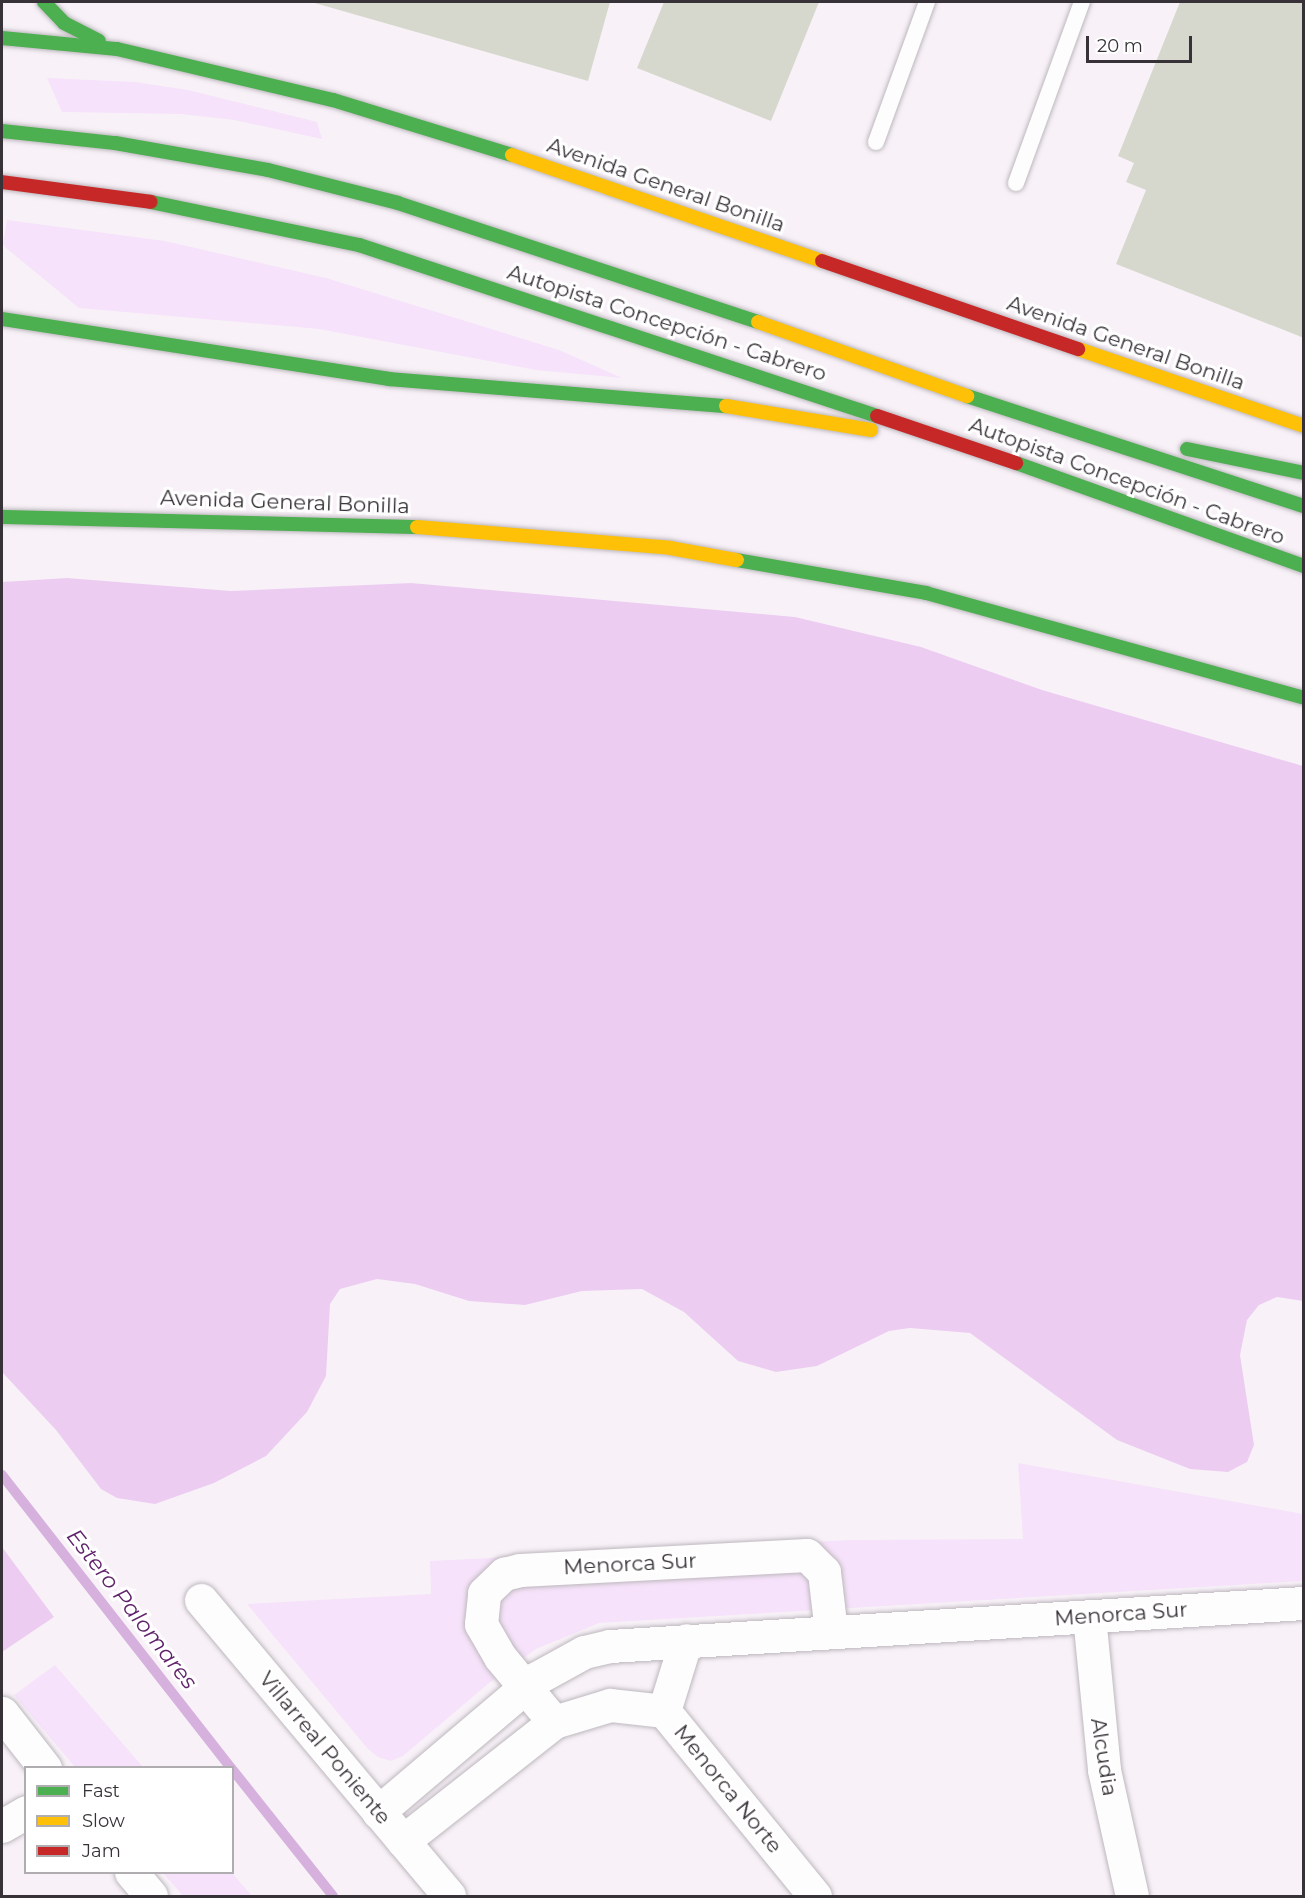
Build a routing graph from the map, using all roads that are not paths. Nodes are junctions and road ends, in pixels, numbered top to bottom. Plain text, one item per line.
1 (44, 2) edge
2 (927, 2) edge
3 (1082, 2) edge
4 (2, 38) edge
5 (117, 49) junction
6 (2, 131) edge
7 (876, 142) dead end
8 (2, 182) edge
9 (1016, 183) dead end
10 (2, 319) edge
11 (984, 402) junction
12 (1304, 426) edge
13 (1153, 441) dead end
14 (1175, 446) dead end
15 (997, 456) junction
16 (1304, 473) edge
17 (1304, 506) edge
18 (2, 517) edge
19 (1304, 566) edge
20 (1304, 698) edge
21 (201, 1600) dead end
22 (1304, 1603) edge
23 (1089, 1616) junction
24 (831, 1632) junction
25 (686, 1640) junction
26 (524, 1687) junction
27 (664, 1711) junction
28 (2, 1713) edge
29 (554, 1722) junction
30 (44, 1766) edge
31 (378, 1812) junction
32 (24, 1813) edge
33 (2, 1826) edge
34 (402, 1841) junction
35 (133, 1874) edge
36 (151, 1896) edge
37 (449, 1896) edge
38 (815, 1896) edge
39 (1132, 1896) edge

1 - 5 main road
2 - 7 lane
3 - 9 lane
4 - 5 main road, Avenida General Bonilla
5 - 12 main road, Avenida General Bonilla
6 - 11 main road, Autopista Concepción - Cabrero
8 - 15 main road, Autopista Concepción - Cabrero
10 - 15 main road
11 - 13 main road
11 - 17 main road, Autopista Concepción - Cabrero
14 - 16 main road
15 - 19 main road, Autopista Concepción - Cabrero
18 - 20 main road, Avenida General Bonilla
21 - 31 street, Villarreal Poniente
22 - 23 street, Menorca Sur
23 - 24 street, Menorca Sur
23 - 39 street, Alcudia
24 - 25 street, Menorca Sur
24 - 26 street, Menorca Sur
25 - 26 street, Menorca Sur
25 - 27 street, Menorca Norte
26 - 29 street, Menorca Sur
26 - 31 street, Menorca Sur
27 - 29 street
27 - 38 street, Menorca Norte
28 - 30 street
29 - 34 street
31 - 34 street, Villarreal Poniente
32 - 33 street
34 - 37 street, Villarreal Poniente
35 - 36 street

